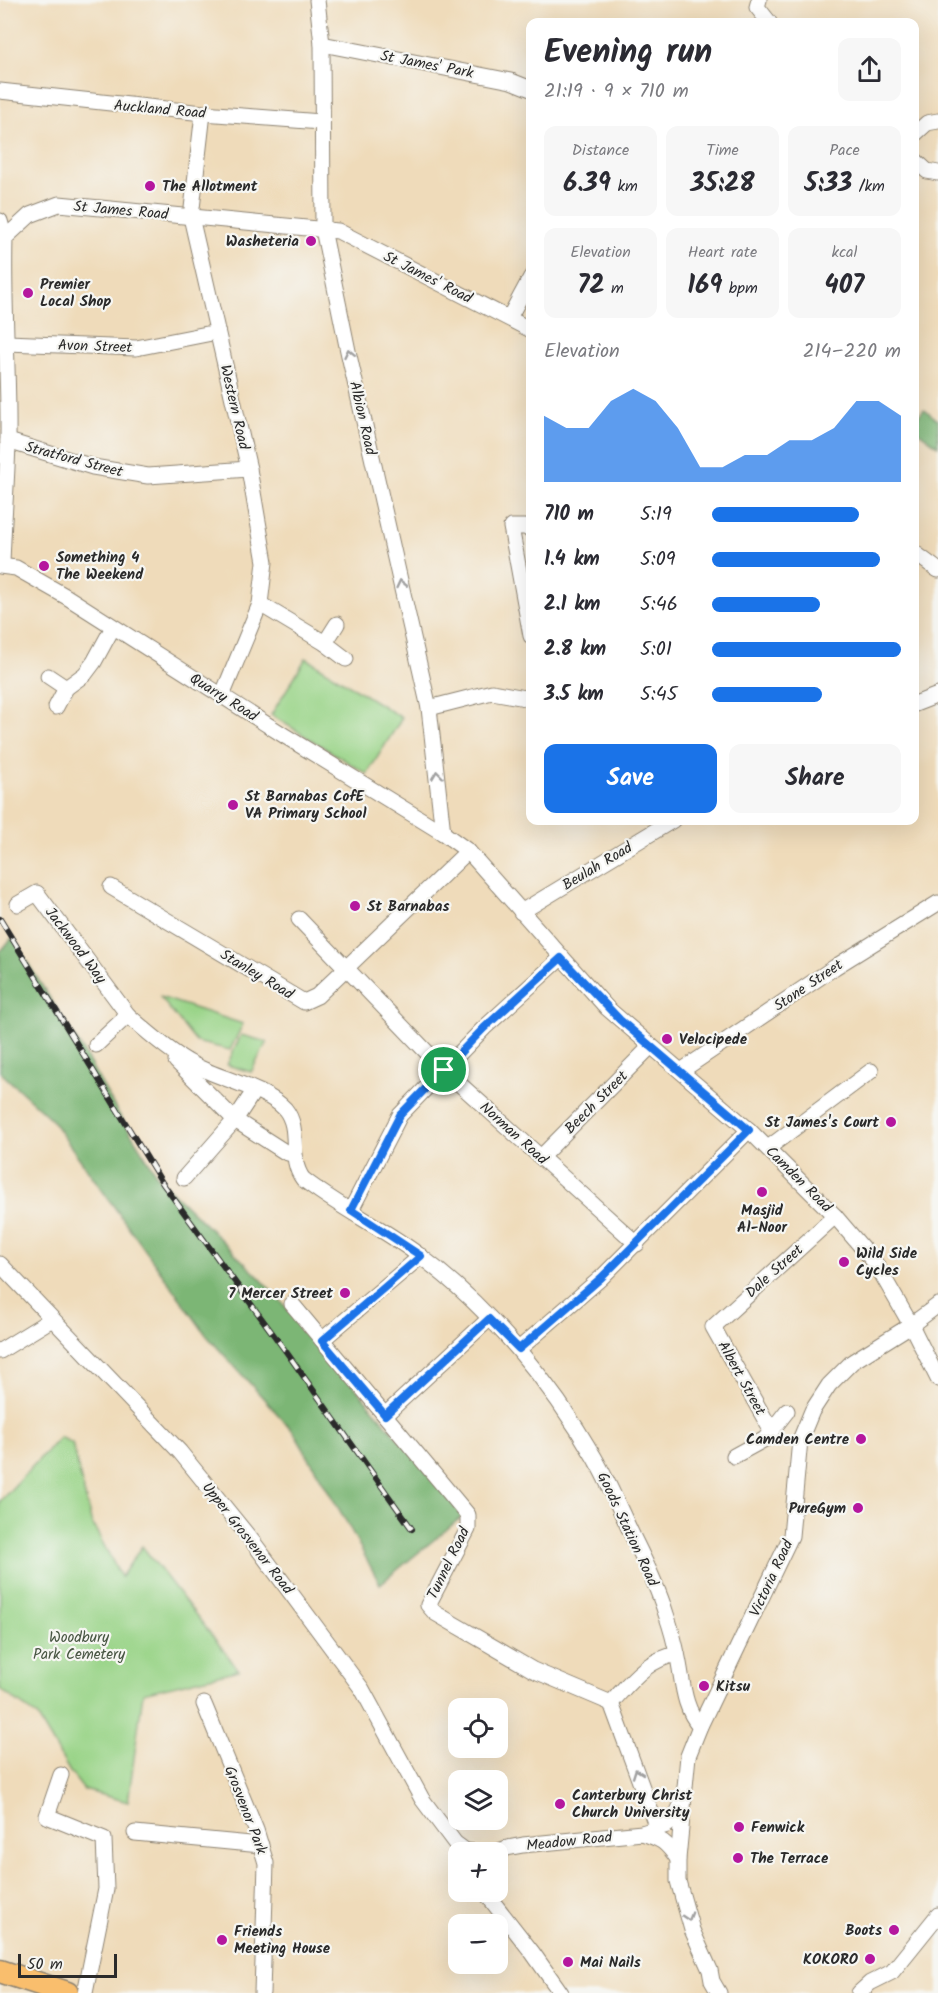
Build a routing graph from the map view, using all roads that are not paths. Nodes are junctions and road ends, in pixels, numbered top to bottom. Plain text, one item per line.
1 (317, 0) edge
2 (754, 2) edge
3 (766, 18) edge
4 (322, 44) junction
5 (526, 87) edge
6 (0, 91) edge
7 (203, 113) junction
8 (938, 121) edge
9 (321, 122) junction
10 (919, 130) edge
11 (919, 164) edge
12 (938, 173) edge
13 (191, 216) junction
14 (0, 221) edge
15 (323, 229) junction
16 (5, 238) junction
17 (526, 286) edge
18 (2, 291) edge
19 (509, 318) junction
20 (526, 327) edge
21 (217, 332) junction
22 (7, 343) junction
23 (8, 441) junction
24 (249, 469) junction
25 (526, 528) edge
26 (919, 556) edge
27 (1, 560) edge
28 (938, 570) edge
29 (260, 604) junction
30 (526, 609) edge
31 (337, 624) dead end
32 (113, 627) junction
33 (325, 643) junction
34 (346, 659) dead end
35 (48, 676) dead end
36 (66, 688) junction
37 (938, 695) edge
38 (222, 696) junction
39 (526, 698) edge
40 (919, 702) edge
41 (56, 707) dead end
42 (429, 708) junction
43 (665, 825) edge
44 (443, 833) junction
45 (468, 851) junction
46 (111, 887) dead end
47 (938, 903) edge
48 (18, 904) dead end
49 (521, 912) junction
50 (299, 919) dead end
51 (561, 958) junction
52 (346, 968) junction
53 (128, 1015) junction
54 (143, 1028) junction
55 (96, 1045) dead end
56 (651, 1046) junction
57 (444, 1070) junction
58 (681, 1071) junction
59 (871, 1071) dead end
60 (254, 1091) junction
61 (235, 1120) junction
62 (749, 1130) junction
63 (768, 1148) junction
64 (295, 1155) junction
65 (541, 1157) junction
66 (184, 1178) dead end
67 (313, 1187) joint
68 (351, 1210) junction
69 (835, 1216) junction
70 (637, 1244) junction
71 (421, 1256) junction
72 (0, 1264) edge
73 (292, 1304) dead end
74 (938, 1305) edge
75 (52, 1319) junction
76 (489, 1319) junction
77 (911, 1325) junction
78 (713, 1327) joint
79 (322, 1341) junction
80 (519, 1349) junction
81 (0, 1351) edge
82 (938, 1379) edge
83 (788, 1411) dead end
84 (385, 1415) junction
85 (771, 1430) junction
86 (734, 1456) dead end
87 (677, 1654) junction
88 (611, 1703) junction
89 (204, 1704) dead end
90 (700, 1726) junction
91 (61, 1775) dead end
92 (683, 1800) junction
93 (650, 1830) junction
94 (135, 1833) dead end
95 (452, 1842) edge
96 (261, 1845) junction
97 (508, 1849) edge
98 (678, 1859) junction
99 (496, 1902) edge
100 (938, 1915) edge
101 (0, 1971) edge
102 (550, 1988) edge
103 (713, 1989) edge
104 (67, 1993) edge
105 (85, 1993) edge
106 (262, 1993) edge
107 (561, 1993) edge
108 (859, 1993) edge

1 - 4 street, Albion Road
2 - 3 street
4 - 5 street, St James' Park
4 - 9 street, Albion Road
6 - 7 street, Auckland Road
7 - 9 street, Auckland Road
7 - 13 street, Western Road
8 - 10 street
9 - 15 street, Albion Road
11 - 12 street
13 - 15 street, St James Road
13 - 16 street, St James Road
13 - 21 street, Western Road
14 - 16 street
15 - 19 street, St James' Road
42 -> 15 street, Albion Road
16 - 18 street
17 - 19 street
18 - 22 street
19 - 20 street, St James' Road
21 - 22 street, Avon Street
21 - 24 street, Western Road
22 - 23 street
23 - 24 street, Stratford Street
23 - 27 street
24 - 29 street, Western Road
25 - 30 street
26 - 28 street
27 - 32 street, Quarry Road
29 - 33 street
29 - 38 street, Western Road
31 - 33 street
32 - 36 street
32 - 38 street, Quarry Road
33 - 34 street
35 - 36 street
36 - 41 street
37 - 40 street
38 - 44 street, Quarry Road
39 - 42 street
44 -> 42 street, Albion Road
43 - 49 street, Beulah Road
44 - 45 street, Camden Road
45 - 49 street, Camden Road
45 - 52 street, Stanley Road
46 - 52 street, Stanley Road
47 - 58 street, Stone Street
48 - 53 street, Jackwood Way
49 - 51 street, Camden Road
50 - 52 street, Norman Road
51 - 56 street, Camden Road
51 - 57 street
52 - 57 street, Norman Road
53 - 54 street, Jackwood Way
53 - 55 street
54 - 60 street, Jackwood Way
54 - 61 street
56 - 58 street, Camden Road
56 - 65 street, Beech Street
57 - 65 street, Norman Road
57 - 68 street
58 - 62 street, Camden Road
59 - 63 street
60 - 61 street
60 - 64 street, Jackwood Way
61 - 64 street
61 - 66 street
62 - 63 street, Camden Road
62 - 70 street
63 - 69 street, Camden Road
64 - 67 street, Jackwood Way
65 - 70 street, Norman Road
67 - 68 street, Goods Station Road
68 - 71 street, Goods Station Road
69 - 77 street, Camden Road
69 - 78 street, Dale Street
70 - 80 street
71 - 76 street, Goods Station Road
71 - 79 street
72 - 75 street, Upper Grosvenor Road
73 - 79 street, Tunnel Road
74 - 77 street, Victoria Road
75 - 81 street
75 - 95 street, Upper Grosvenor Road
76 - 80 street, Goods Station Road
76 - 84 street
77 - 82 street, Camden Road
77 - 90 street, Victoria Road
78 - 85 street, Albert Street
79 - 84 street, Tunnel Road
80 - 87 street, Goods Station Road
83 - 85 street, Albert Street
84 - 88 street, Tunnel Road
85 - 86 street, Albert Street
87 - 88 street
87 - 90 street, Goods Station Road
93 -> 88 street
89 - 96 street, Grosvenor Park
90 - 92 street
91 - 105 street
92 - 93 street
92 - 98 street
93 - 97 street, Meadow Road
93 - 98 street
94 - 96 street
96 - 106 street, Grosvenor Park
98 -> 103 street
99 - 102 street
100 - 108 street
101 - 104 highway
102 - 107 street

